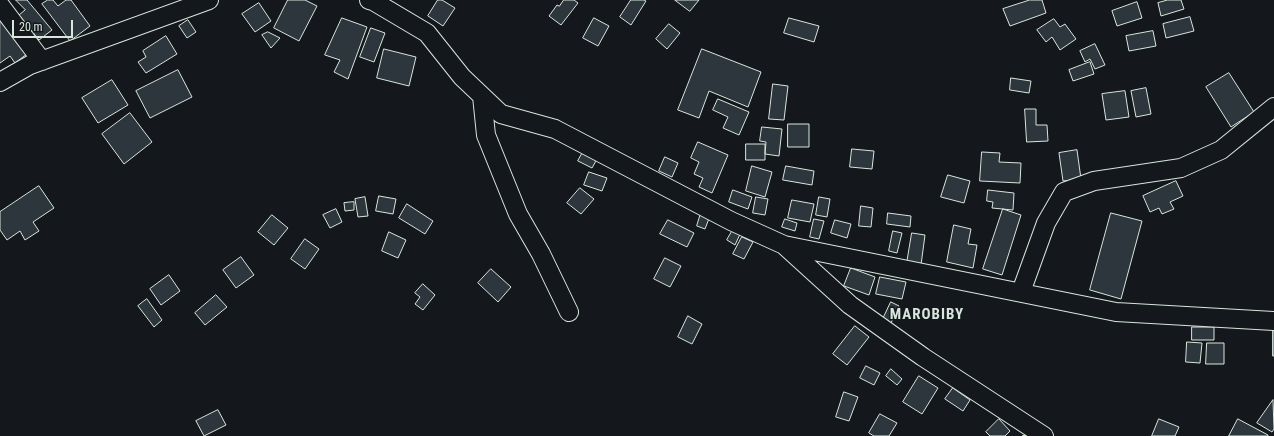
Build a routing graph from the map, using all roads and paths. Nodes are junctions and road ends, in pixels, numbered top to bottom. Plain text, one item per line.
1 (209, 0) edge
2 (369, 0) edge
3 (0, 5) edge
4 (42, 61) junction
5 (0, 82) edge
6 (482, 96) junction
7 (1274, 107) edge
8 (784, 245) junction
9 (1021, 292) junction
10 (569, 312) dead end
11 (1274, 321) edge
12 (1044, 436) edge

1 - 4 street
2 - 6 street
3 - 4 street
4 - 5 street
6 - 8 street
6 - 10 street
7 - 9 street
8 - 9 street
8 - 12 street
9 - 11 street

